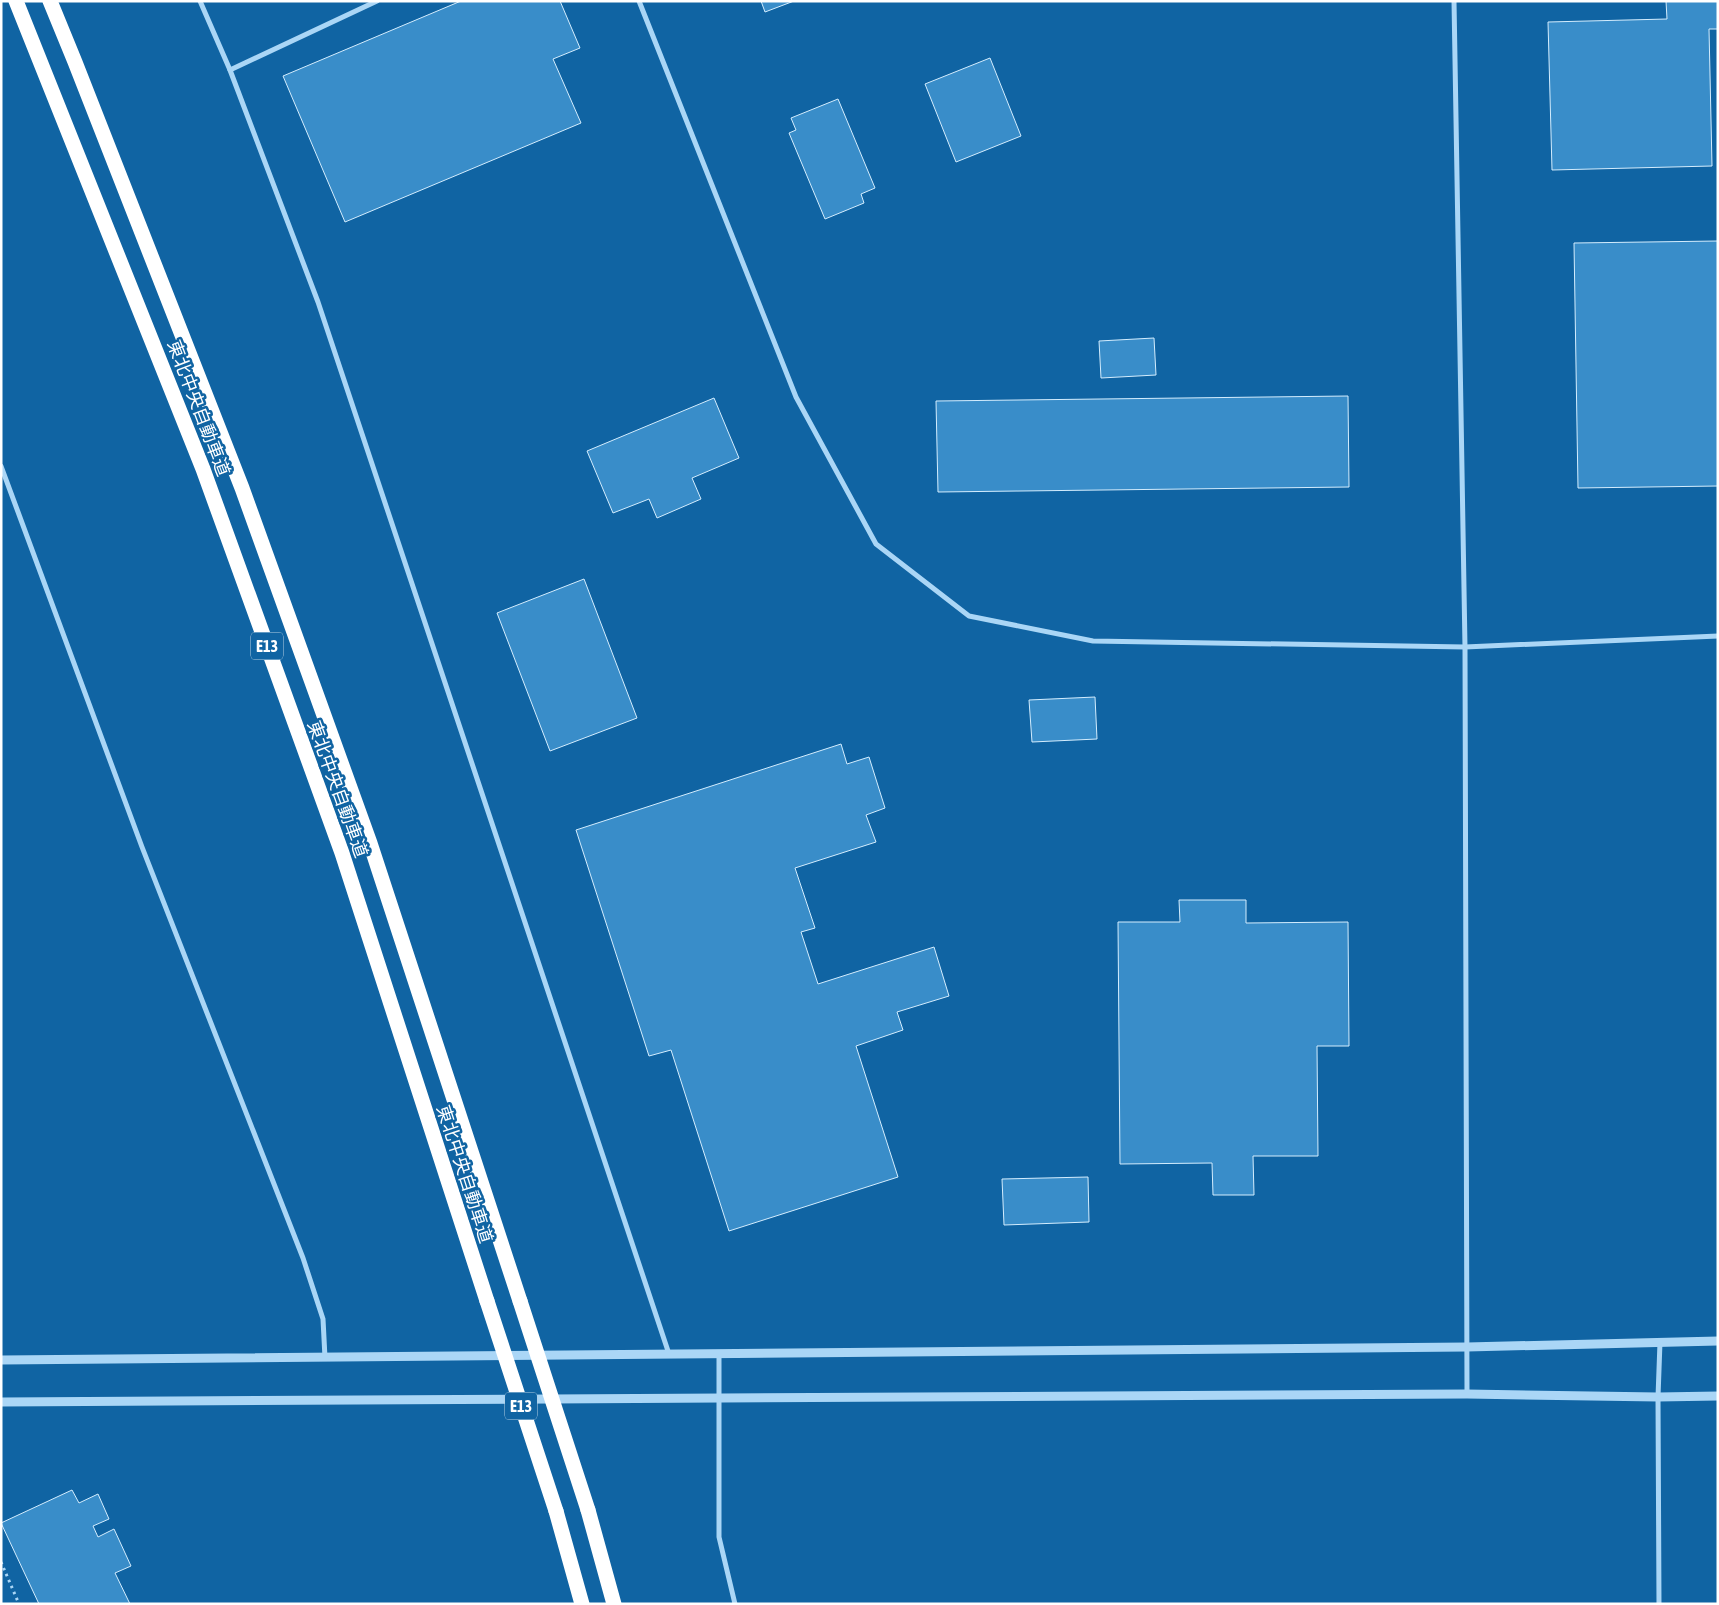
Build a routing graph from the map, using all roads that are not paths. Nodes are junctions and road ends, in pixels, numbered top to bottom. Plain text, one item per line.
1 (16, 1) edge
2 (50, 1) edge
3 (200, 1) edge
4 (377, 1) edge
5 (639, 1) edge
6 (1454, 1) edge
7 (230, 70) junction
8 (1, 466) edge
9 (1718, 636) edge
10 (1465, 647) junction
11 (1718, 1341) edge
12 (1660, 1342) junction
13 (1467, 1347) junction
14 (669, 1354) junction
15 (719, 1354) junction
16 (324, 1358) junction
17 (1, 1360) edge
18 (1467, 1394) junction
19 (1718, 1396) edge
20 (1658, 1397) junction
21 (719, 1398) junction
22 (1, 1402) edge
23 (582, 1604) edge
24 (614, 1604) edge
25 (735, 1604) edge
26 (1660, 1604) edge

1 - 23 highway, 東北中央自動車道 / E13, bridge
2 - 24 highway, 東北中央自動車道 / E13, bridge
3 - 7 street
4 - 7 street
5 - 10 street
6 - 10 street
7 - 14 street
8 - 16 street
9 - 10 street
10 - 13 street
11 - 12 street
12 - 13 street
12 - 20 street
13 - 15 street
13 - 18 street
14 - 15 street
14 - 16 street
15 - 21 street
16 - 17 street
18 - 20 street
18 - 21 street
19 - 20 street
20 - 26 street
21 - 22 street
21 - 25 street

